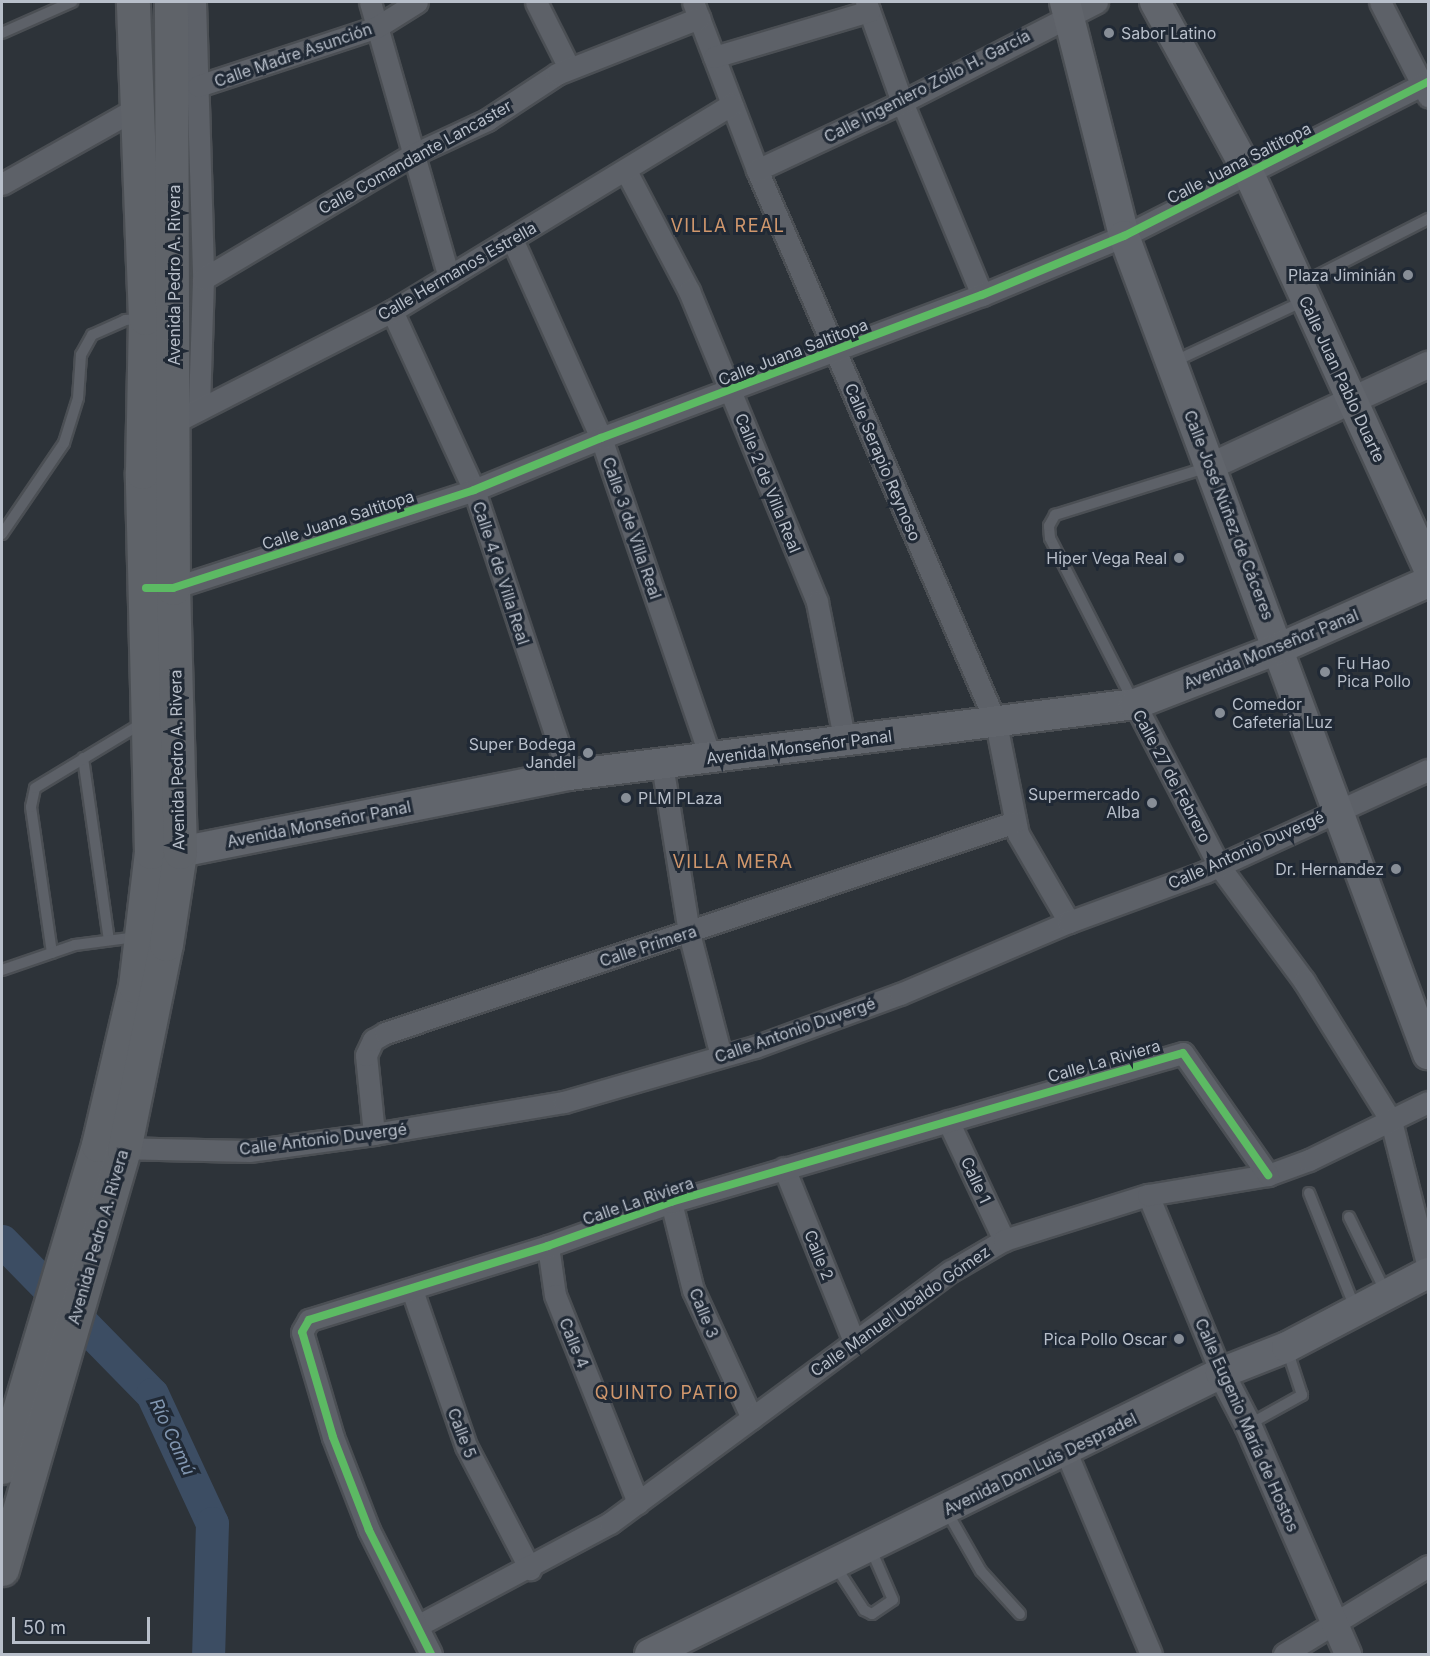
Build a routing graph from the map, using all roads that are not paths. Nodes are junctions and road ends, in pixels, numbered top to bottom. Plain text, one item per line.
1 (72, 2) edge
2 (134, 2) edge
3 (171, 2) edge
4 (195, 2) edge
5 (370, 2) edge
6 (417, 2) edge
7 (536, 2) edge
8 (1097, 2) edge
9 (1155, 2) edge
10 (1380, 2) edge
11 (868, 6) edge
12 (1067, 8) edge
13 (696, 10) edge
14 (377, 27) junction
15 (2, 33) edge
16 (714, 57) junction
17 (569, 68) junction
18 (198, 86) junction
19 (1427, 88) edge
20 (902, 102) junction
21 (731, 105) junction
22 (137, 108) junction
23 (412, 155) junction
24 (757, 170) junction
25 (626, 171) junction
26 (1249, 174) junction
27 (2, 184) edge
28 (1428, 219) edge
29 (1125, 236) junction
30 (512, 239) junction
31 (449, 277) junction
32 (202, 279) junction
33 (1303, 293) junction
34 (982, 295) junction
35 (392, 310) junction
36 (160, 318) junction
37 (835, 351) junction
38 (1173, 362) junction
39 (1428, 365) edge
40 (730, 390) junction
41 (1352, 402) junction
42 (187, 416) junction
43 (601, 438) junction
44 (1209, 467) junction
45 (474, 489) junction
46 (2, 534) edge
47 (1428, 566) edge
48 (1428, 582) edge
49 (160, 588) junction
50 (1280, 648) junction
51 (1135, 704) junction
52 (149, 719) junction
53 (996, 723) junction
54 (845, 742) junction
55 (710, 757) junction
56 (83, 758) junction
57 (662, 764) junction
58 (1428, 770) edge
59 (569, 775) junction
60 (1339, 809) junction
61 (1015, 822) junction
62 (166, 852) junction
63 (1219, 866) junction
64 (1069, 922) junction
65 (689, 933) junction
66 (110, 940) junction
67 (154, 940) junction
68 (52, 953) junction
69 (2, 970) edge
70 (1428, 1054) edge
71 (721, 1056) junction
72 (1428, 1102) edge
73 (948, 1121) junction
74 (1391, 1121) junction
75 (374, 1134) junction
76 (111, 1147) junction
77 (784, 1168) junction
78 (1268, 1175) junction
79 (1309, 1193) dead end
80 (1148, 1195) junction
81 (95, 1201) junction
82 (671, 1202) junction
83 (1349, 1217) dead end
84 (1004, 1240) junction
85 (548, 1246) junction
86 (1428, 1267) edge
87 (1428, 1273) edge
88 (412, 1290) junction
89 (1386, 1293) junction
90 (1355, 1308) junction
91 (854, 1341) junction
92 (1287, 1347) junction
93 (1221, 1373) junction
94 (752, 1418) junction
95 (1248, 1425) junction
96 (1066, 1452) junction
97 (2, 1467) edge
98 (638, 1503) junction
99 (945, 1510) junction
100 (870, 1546) junction
101 (5, 1556) edge
102 (834, 1564) junction
103 (1428, 1566) edge
104 (530, 1569) junction
105 (1020, 1614) dead end
106 (419, 1625) junction
107 (1335, 1626) junction
108 (431, 1654) edge
109 (650, 1654) edge
110 (1151, 1654) edge
111 (1284, 1654) edge
112 (1348, 1654) edge

1 - 15 lane
2 - 22 main road, Avenida Pedro A. Rivera
3 - 36 main road, Avenida Pedro A. Rivera
4 - 18 street
5 - 14 street
6 - 14 street, Calle Madre Asunción
7 - 17 street
8 - 12 street, Calle Ingeniero Zoilo H. García
9 - 26 main road, Calle Juan Pablo Duarte
10 - 19 street
11 - 16 street
11 - 20 street
12 - 20 street, Calle Ingeniero Zoilo H. García
12 - 29 main road, Calle José Núñez de Cáceres
13 - 16 street, Calle Serapio Reynoso
13 - 17 street, Calle Comandante Lancaster
14 - 18 street, Calle Madre Asunción
14 - 23 street
16 - 21 street, Calle Serapio Reynoso
17 - 23 street, Calle Comandante Lancaster
18 - 32 street
19 - 26 street, Calle Juana Saltitopa
20 - 24 street, Calle Ingeniero Zoilo H. García
20 - 34 street
21 - 24 street, Calle Serapio Reynoso
21 - 25 street, Calle Hermanos Estrella
22 - 27 street
22 - 36 main road, Avenida Pedro A. Rivera
23 - 31 street
23 - 32 street, Calle Comandante Lancaster
24 - 37 street, Calle Serapio Reynoso
25 - 30 street, Calle Hermanos Estrella
25 - 40 street, Calle 2 de Villa Real
26 - 29 street, Calle Juana Saltitopa
26 - 33 main road, Calle Juan Pablo Duarte
28 - 33 lane
29 - 34 street, Calle Juana Saltitopa
29 - 38 main road, Calle José Núñez de Cáceres
30 - 31 street, Calle Hermanos Estrella
30 - 43 street, Calle 3 de Villa Real
31 - 35 street, Calle Hermanos Estrella
32 - 42 street
33 - 38 lane
33 - 41 main road, Calle Juan Pablo Duarte
34 - 37 street, Calle Juana Saltitopa
35 - 42 street, Calle Hermanos Estrella
35 - 45 street, Calle 4 de Villa Real
36 - 42 main road, Avenida Pedro A. Rivera
36 - 46 lane
36 - 49 main road, Avenida Pedro A. Rivera
37 - 40 street, Calle Juana Saltitopa
37 - 53 street, Calle Serapio Reynoso
38 - 44 main road, Calle José Núñez de Cáceres
39 - 41 street
40 - 43 street, Calle Juana Saltitopa
40 - 54 street, Calle 2 de Villa Real
41 - 44 street
41 - 47 main road, Calle Juan Pablo Duarte
42 - 49 main road, Avenida Pedro A. Rivera
43 - 45 street, Calle Juana Saltitopa
43 - 55 street, Calle 3 de Villa Real
44 - 50 main road, Calle José Núñez de Cáceres
44 - 51 lane, Calle 27 de Febrero
45 - 49 street, Calle Juana Saltitopa
45 - 59 street, Calle 4 de Villa Real
48 - 50 main road, Avenida Monseñor Panal
49 - 52 main road, Avenida Pedro A. Rivera
49 - 62 main road, Avenida Pedro A. Rivera
50 - 51 main road, Avenida Monseñor Panal
50 - 60 main road, Calle José Núñez de Cáceres
51 - 53 main road, Avenida Monseñor Panal
51 - 63 street, Calle 27 de Febrero
52 - 56 lane
52 - 62 main road, Avenida Pedro A. Rivera
53 - 54 main road, Avenida Monseñor Panal
53 - 61 street, Calle Serapio Reynoso
54 - 55 main road, Avenida Monseñor Panal
55 - 57 main road, Avenida Monseñor Panal
56 - 66 lane
56 - 68 lane
57 - 59 main road, Avenida Monseñor Panal
57 - 65 street
58 - 60 street, Calle Antonio Duvergé
59 - 62 main road, Avenida Monseñor Panal
60 - 63 street, Calle Antonio Duvergé
60 - 70 main road, Calle José Núñez de Cáceres
61 - 64 street, Calle Serapio Reynoso
61 - 65 street, Calle Primera
62 - 67 main road, Avenida Pedro A. Rivera
63 - 64 street, Calle Antonio Duvergé
63 - 74 street, Calle 27 de Febrero
64 - 71 street, Calle Antonio Duvergé
65 - 71 street
65 - 75 street, Calle Primera
66 - 67 lane
66 - 68 lane
67 - 76 main road, Avenida Pedro A. Rivera
68 - 69 lane
71 - 75 street, Calle Antonio Duvergé
72 - 74 street, Calle Manuel Ubaldo Gómez
73 - 77 street, Calle La Riviera
73 - 78 street, Calle La Riviera
73 - 84 street, Calle 1
74 - 78 street, Calle Manuel Ubaldo Gómez
74 - 86 street, Calle 27 de Febrero
75 - 76 street, Calle Antonio Duvergé
76 - 81 main road, Avenida Pedro A. Rivera
77 - 82 street, Calle La Riviera
77 - 91 street, Calle 2
78 - 80 street, Calle Manuel Ubaldo Gómez
79 - 90 lane
80 - 84 street, Calle Manuel Ubaldo Gómez
80 - 93 street, Calle Eugenio María de Hostos
81 - 97 main road, Avenida Pedro A. Rivera
81 - 101 main road, Avenida Pedro A. Rivera
82 - 85 street, Calle La Riviera
82 - 94 street, Calle 3
83 - 89 lane
84 - 91 street, Calle Manuel Ubaldo Gómez
85 - 88 street, Calle La Riviera
85 - 98 street, Calle 4
87 - 89 main road, Avenida Don Luis Despradel
88 - 104 street, Calle 5
88 - 106 street, Calle La Riviera
89 - 90 main road, Avenida Don Luis Despradel
90 - 92 main road, Avenida Don Luis Despradel
91 - 94 street, Calle Manuel Ubaldo Gómez
92 - 93 main road, Avenida Don Luis Despradel
92 - 95 lane
93 - 95 street, Calle Eugenio María de Hostos
93 - 96 main road, Avenida Don Luis Despradel
94 - 98 street, Calle Manuel Ubaldo Gómez
95 - 107 street, Calle Eugenio María de Hostos
96 - 99 main road, Avenida Don Luis Despradel
96 - 110 street
98 - 104 street, Calle Manuel Ubaldo Gómez
99 - 100 main road, Avenida Don Luis Despradel
99 - 105 lane
100 - 102 main road, Avenida Don Luis Despradel
100 - 102 lane
102 - 109 main road, Avenida Don Luis Despradel
103 - 107 street
104 - 106 street, Calle Manuel Ubaldo Gómez
106 - 108 street, Calle La Riviera
107 - 111 street
107 - 112 street, Calle Eugenio María de Hostos

